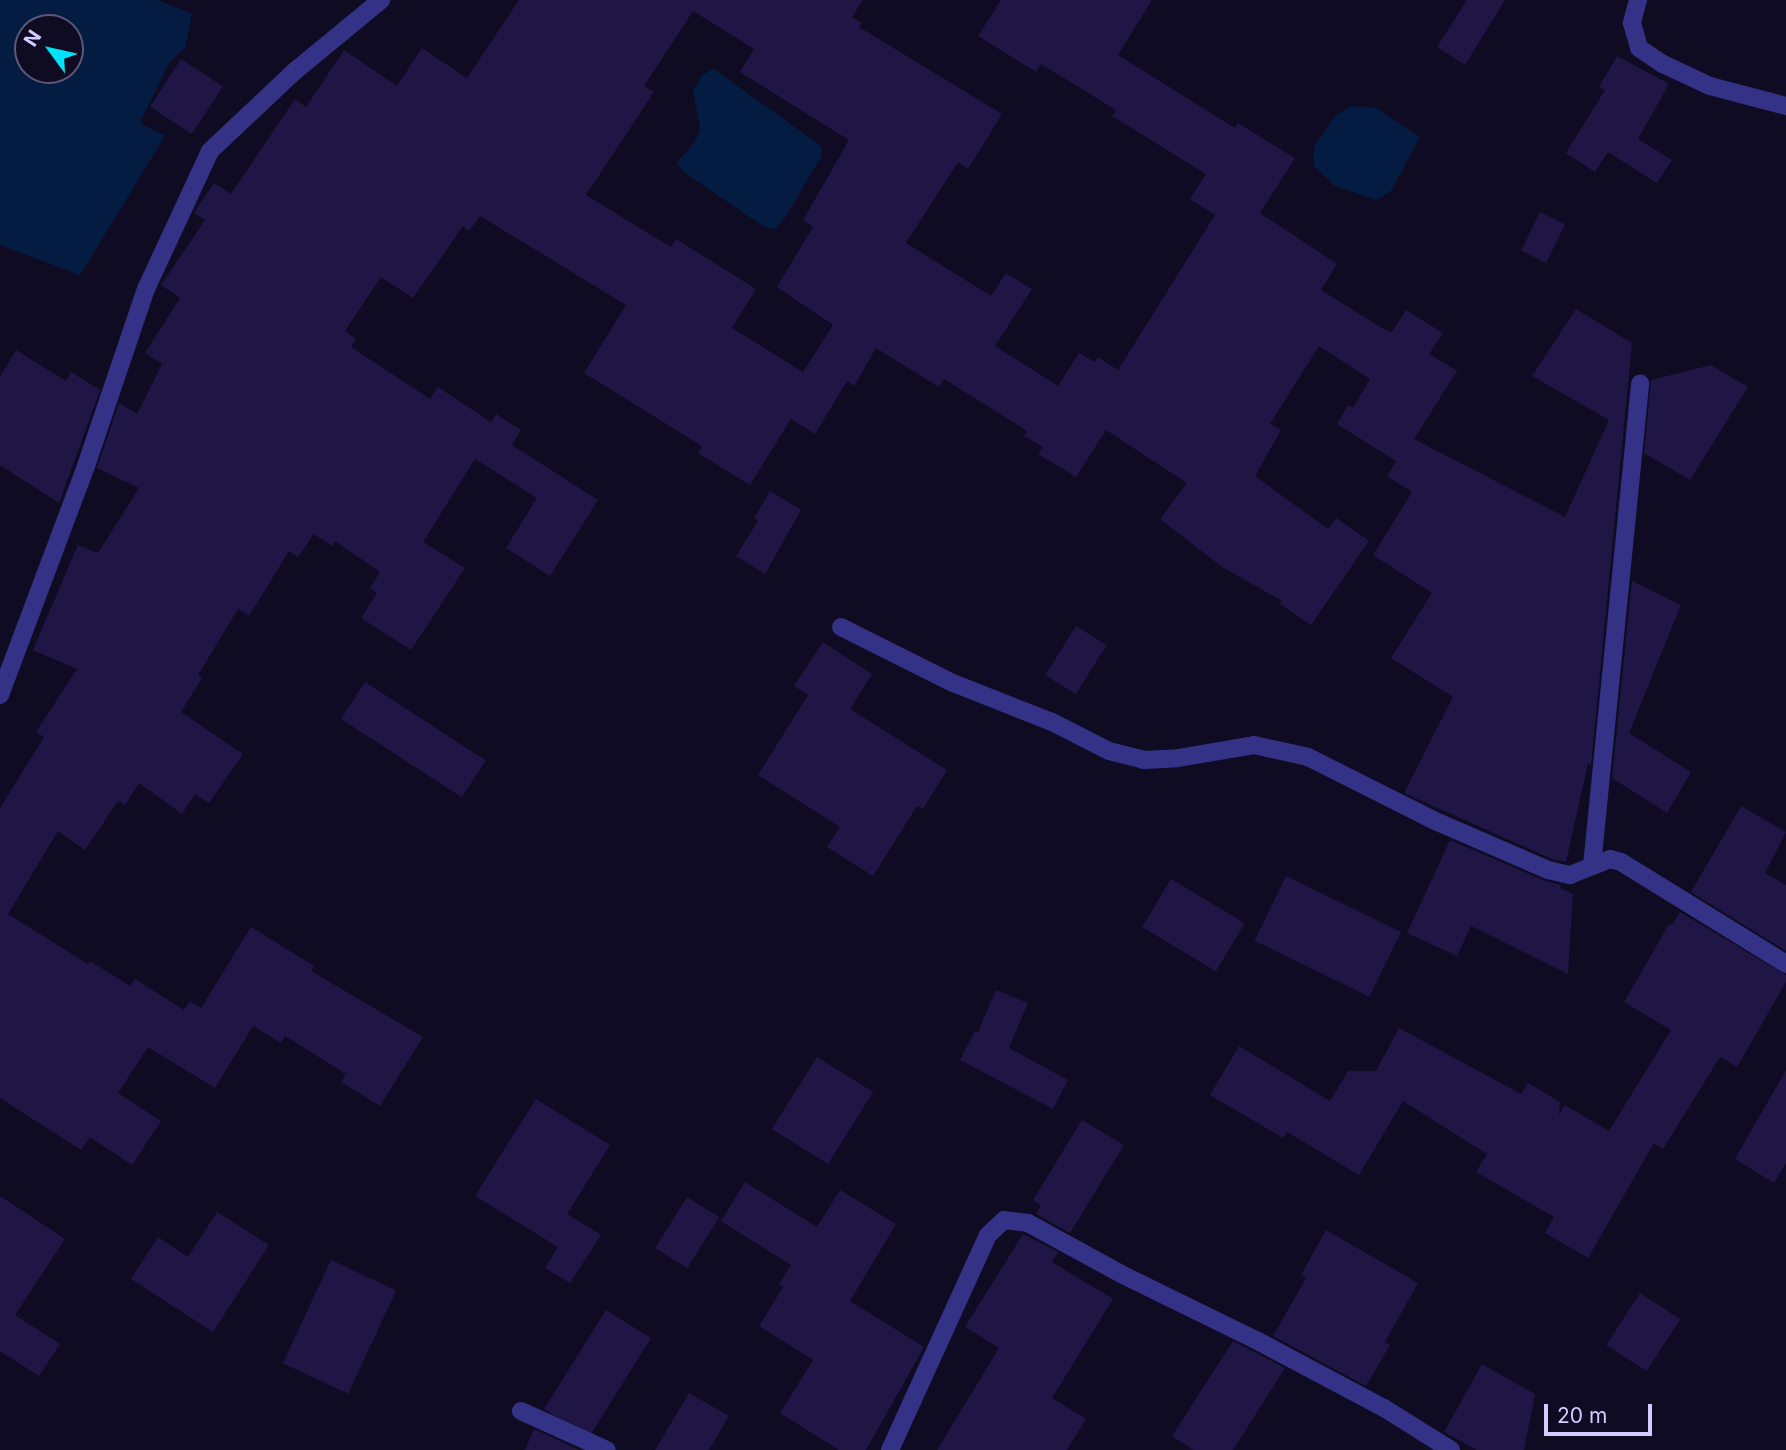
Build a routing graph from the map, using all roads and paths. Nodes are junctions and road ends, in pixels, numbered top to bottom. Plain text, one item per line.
1 (381, 0) edge
2 (1638, 0) edge
3 (1786, 106) edge
4 (1640, 383) dead end
5 (841, 627) dead end
6 (0, 695) edge
7 (1592, 866) junction
8 (1786, 964) edge
9 (521, 1411) dead end
10 (607, 1450) edge
11 (890, 1450) edge
12 (1451, 1450) edge

1 - 6 street
2 - 3 street
4 - 7 street
5 - 7 street
7 - 8 street
9 - 10 street
11 - 12 street

